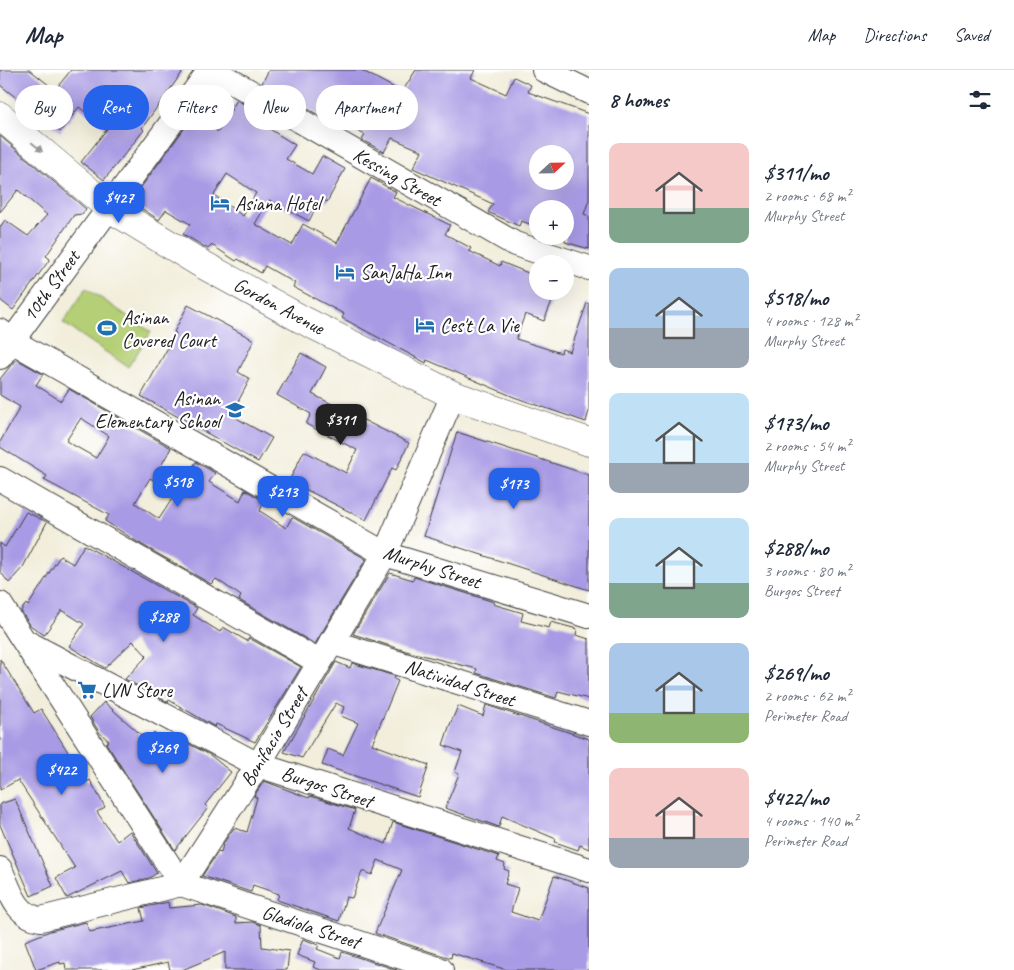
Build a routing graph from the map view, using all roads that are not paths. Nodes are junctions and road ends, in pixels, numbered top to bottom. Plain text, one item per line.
1 (211, 70) edge
2 (544, 70) edge
3 (589, 92) edge
4 (0, 116) edge
5 (108, 207) junction
6 (589, 268) edge
7 (4, 343) edge
8 (453, 395) junction
9 (589, 442) edge
10 (0, 479) edge
11 (385, 554) junction
12 (0, 604) edge
13 (589, 616) edge
14 (26, 642) junction
15 (325, 652) junction
16 (589, 723) edge
17 (258, 765) junction
18 (0, 869) edge
19 (589, 870) edge
20 (181, 884) junction
21 (441, 970) edge

1 - 5 street, 10th Street
1 - 6 street, Kessing Street
2 - 3 street
4 -> 5 main road, Gordon Avenue
5 - 7 street, 10th Street
5 - 8 main road, Gordon Avenue
7 - 11 street, Murphy Street
8 - 9 main road, Gordon Avenue
8 - 11 street, Bonifacio Street
10 - 15 street, Natividad Street
11 - 13 street, Murphy Street
11 - 15 street, Bonifacio Street
12 - 14 street
14 - 17 street, Burgos Street
14 - 20 street
15 - 16 street, Natividad Street
15 - 17 street, Bonifacio Street
17 - 19 street, Burgos Street
17 - 20 street, Bonifacio Street
18 - 20 street
20 - 21 street, Gladiola Street

